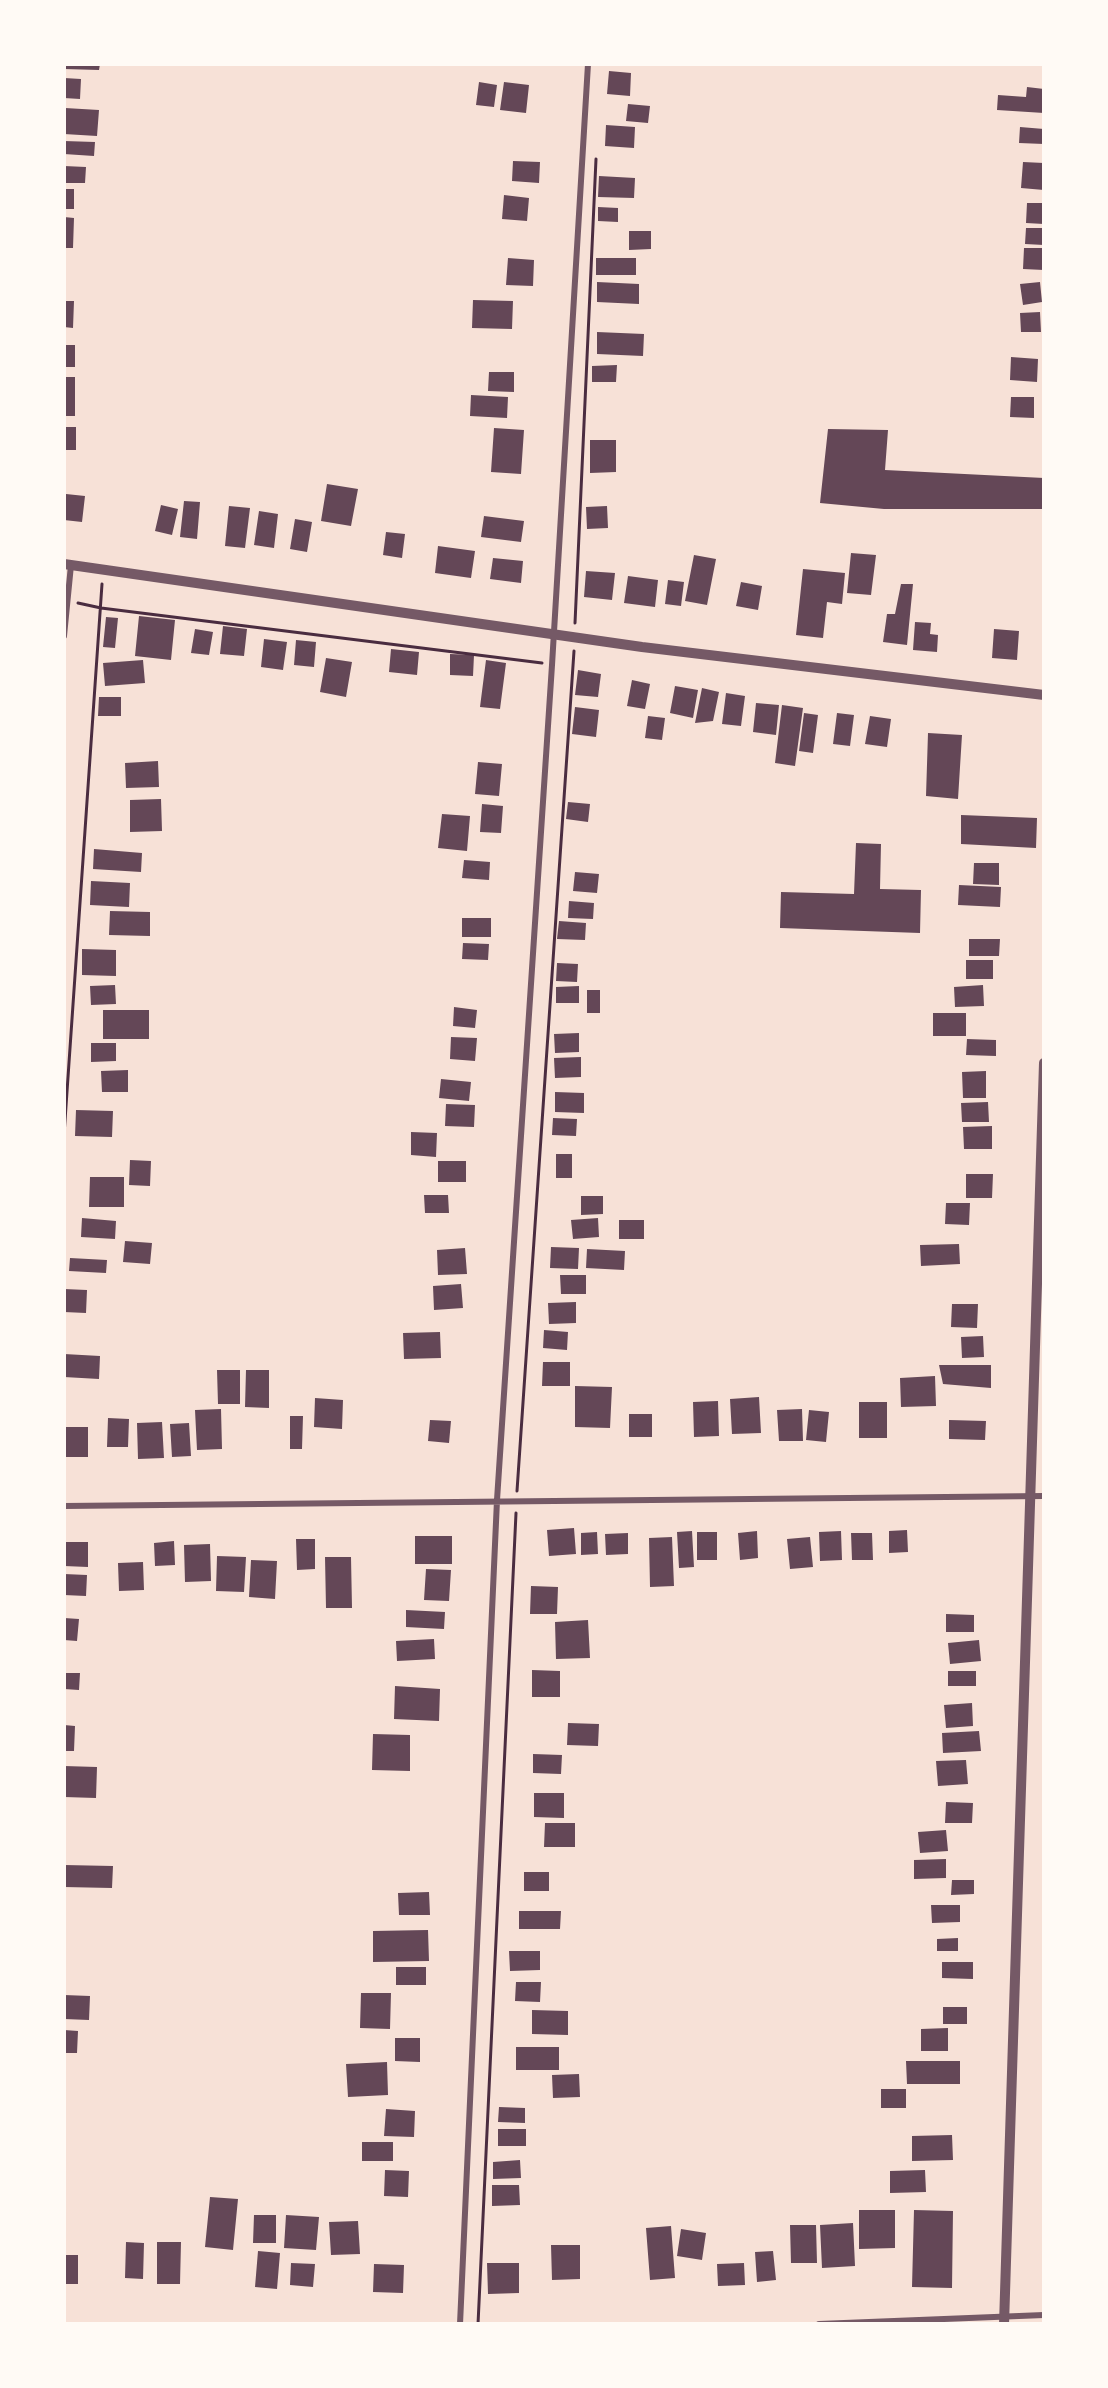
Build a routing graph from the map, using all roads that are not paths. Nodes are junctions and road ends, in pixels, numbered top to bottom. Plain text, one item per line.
1 (588, 64) edge
2 (68, 564) edge
3 (554, 634) junction
4 (64, 636) edge
5 (1044, 695) edge
6 (1044, 1063) edge
7 (1030, 1496) junction
8 (1044, 1496) edge
9 (497, 1500) junction
10 (64, 1506) edge
11 (1044, 2315) edge
12 (1004, 2320) edge
13 (460, 2324) edge
14 (819, 2324) edge

1 - 3 street
2 - 3 street
2 - 4 street
3 - 5 street
3 - 9 street
6 - 7 street
7 - 8 street
7 - 9 street
7 - 12 street
9 - 10 street
9 - 13 street
11 - 12 street
12 - 14 street

